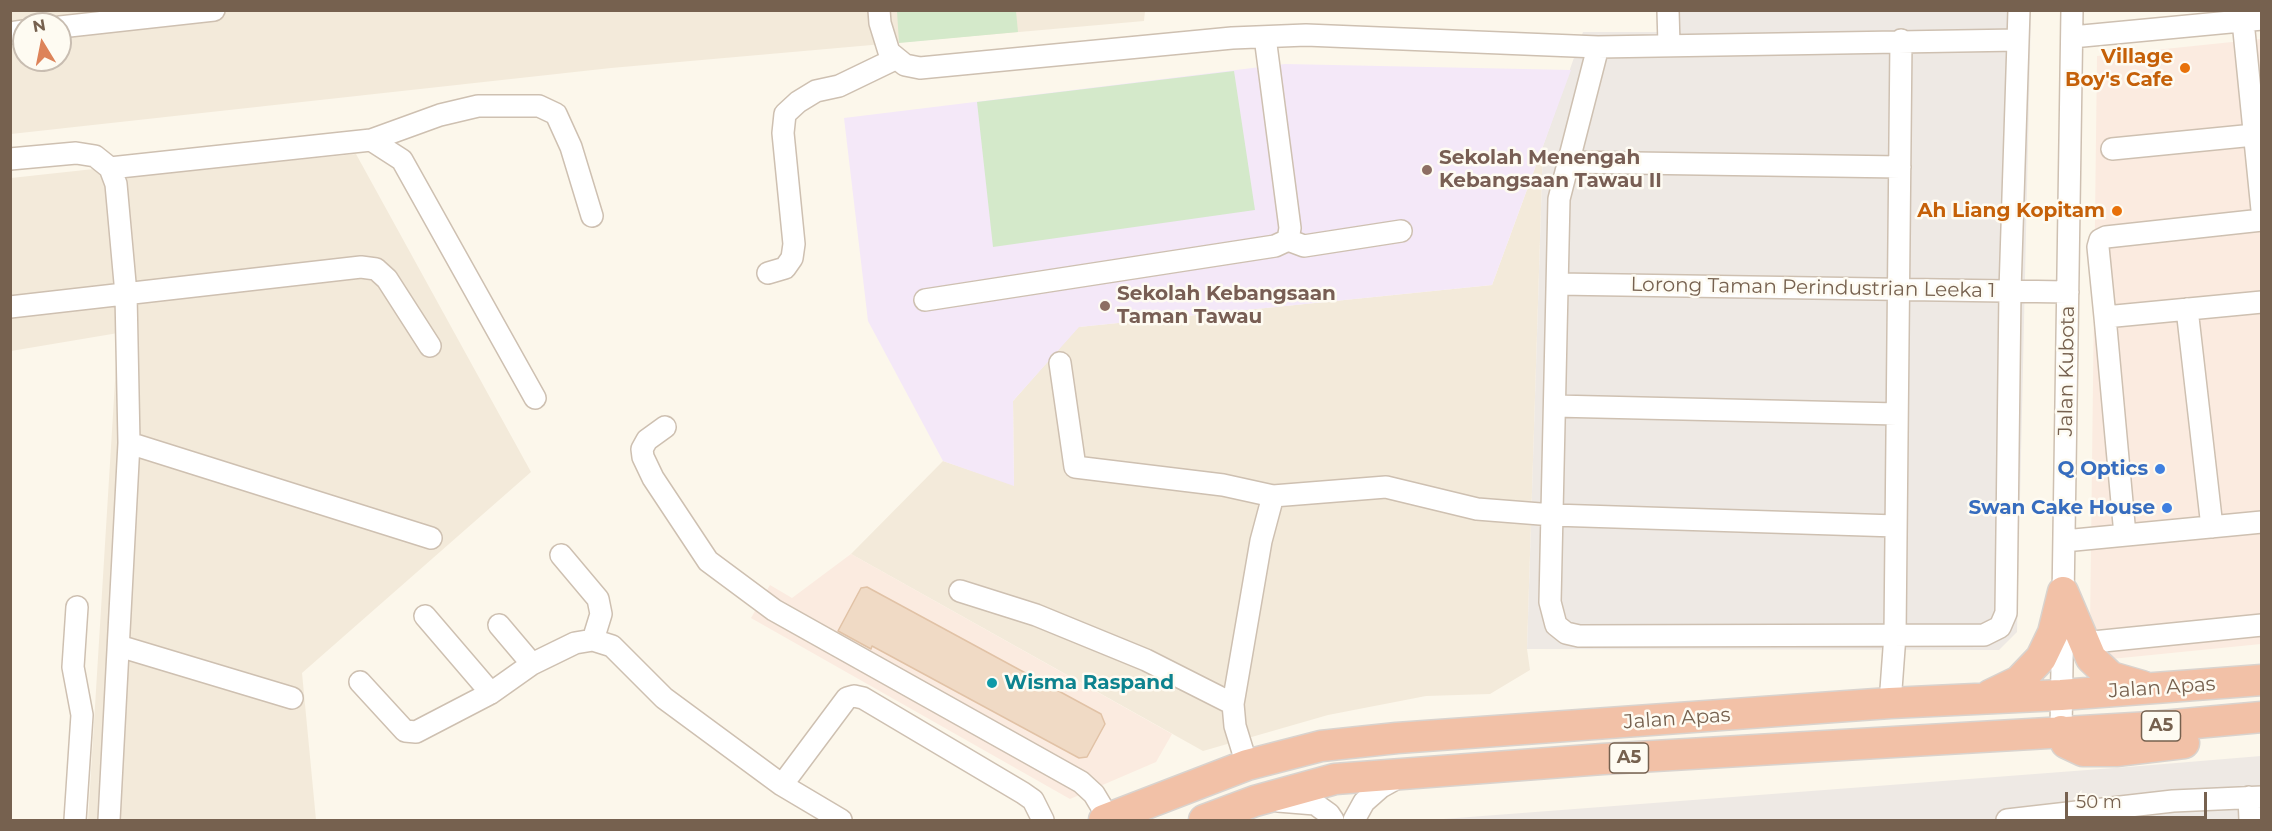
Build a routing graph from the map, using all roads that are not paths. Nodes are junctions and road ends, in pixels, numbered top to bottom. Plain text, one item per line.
1 (214, 10) edge
2 (1668, 10) edge
3 (2019, 10) edge
4 (2072, 10) edge
5 (879, 17) edge
6 (2252, 20) edge
7 (72, 26) edge
8 (1265, 37) junction
9 (2072, 37) junction
10 (1901, 40) junction
11 (2018, 40) junction
12 (1669, 45) junction
13 (1598, 47) junction
14 (895, 59) junction
15 (2254, 135) junction
16 (371, 140) junction
17 (2112, 149) dead end
18 (10, 159) edge
19 (1568, 162) junction
20 (1900, 167) junction
21 (110, 168) junction
22 (2262, 210) edge
23 (592, 216) dead end
24 (2262, 220) edge
25 (1401, 231) dead end
26 (1288, 240) junction
27 (768, 273) dead end
28 (1558, 284) junction
29 (1899, 289) junction
30 (2010, 291) junction
31 (2063, 292) junction
32 (126, 294) junction
33 (925, 300) dead end
34 (2262, 302) edge
35 (10, 307) edge
36 (2187, 309) junction
37 (2105, 317) junction
38 (430, 346) dead end
39 (1060, 363) dead end
40 (536, 398) dead end
41 (1555, 406) junction
42 (1897, 414) junction
43 (665, 428) dead end
44 (129, 443) junction
45 (1273, 496) junction
46 (1553, 515) junction
47 (2262, 522) edge
48 (1896, 526) junction
49 (2212, 527) junction
50 (2125, 535) junction
51 (431, 538) dead end
52 (2064, 541) junction
53 (561, 555) dead end
54 (960, 591) dead end
55 (2063, 592) junction
56 (77, 607) dead end
57 (425, 616) dead end
58 (499, 625) dead end
59 (2262, 626) edge
60 (1895, 635) junction
61 (593, 640) junction
62 (2084, 643) junction
63 (119, 645) junction
64 (532, 664) junction
65 (2262, 680) edge
66 (360, 682) dead end
67 (2152, 688) junction
68 (490, 693) junction
69 (2061, 695) junction
70 (292, 698) dead end
71 (1978, 700) junction
72 (1898, 703) junction
73 (1233, 704) junction
74 (1720, 716) junction
75 (2262, 717) edge
76 (2061, 731) junction
77 (2262, 734) edge
78 (1894, 742) junction
79 (1247, 765) junction
80 (1407, 773) junction
81 (782, 785) junction
82 (2255, 797) edge
83 (1255, 801) junction
84 (2134, 813) edge
85 (75, 820) edge
86 (109, 820) edge
87 (841, 820) edge
88 (1043, 820) edge
89 (1106, 820) edge
90 (1204, 820) edge
91 (1333, 820) edge
92 (1354, 820) edge
93 (2007, 820) edge
94 (2250, 820) edge

1 - 7 street
2 - 12 street
3 - 11 street
4 - 9 street, Jalan Kubota
5 - 14 street
6 - 9 street
6 - 15 street
8 - 13 street
8 - 14 street
8 - 26 street
9 - 31 street, Jalan Kubota
10 - 11 street
10 - 12 street
10 - 20 street
11 - 30 street
12 - 13 street
13 - 19 street
14 - 27 street
15 - 17 street
15 - 22 street
16 - 21 street
16 - 23 street
16 - 40 street
18 - 21 street
19 - 20 street
19 - 28 street
20 - 29 street
21 - 32 street
24 - 37 street
25 - 26 street
26 - 33 street
28 - 29 street, Lorong Taman Perindustrian Leeka 1
28 - 41 street
29 - 30 street, Lorong Taman Perindustrian Leeka 1
29 - 42 street
30 - 31 street, Lorong Taman Perindustrian Leeka 1
30 - 60 street
31 - 52 street, Jalan Kubota
32 - 35 street
32 - 38 street
32 - 44 street
34 - 36 street
36 - 37 street
36 - 49 street
37 - 50 street
39 - 45 street
41 - 42 street
41 - 46 street
42 - 48 street
43 - 89 street
44 - 51 street
44 - 63 street
45 - 46 street
45 - 73 street
46 - 48 street
46 - 60 street
47 - 49 street
48 - 60 street
49 - 50 street
50 - 52 street
52 - 55 street, Jalan Kubota
53 - 61 street
54 - 73 street
55 - 62 highway
55 - 69 street, Jalan Kubota
55 - 71 highway
56 - 85 street
57 - 68 street
58 - 64 street
59 - 62 street
60 - 72 street
61 - 64 street
61 - 81 street
62 - 67 highway
63 - 70 street
63 - 86 street
64 - 68 street
65 - 67 highway, Jalan Apas / A5
66 - 68 street
67 - 69 highway, Jalan Apas / A5
69 - 71 highway, Jalan Apas / A5
69 - 76 street, Jalan Kubota
71 - 72 highway, Jalan Apas / A5
72 - 74 highway, Jalan Apas / A5
73 - 79 street
74 - 78 highway
74 - 79 highway, Jalan Apas / A5
75 - 76 highway, Jalan Apas / A5
76 - 77 highway
76 - 78 highway, Jalan Apas / A5
78 - 80 highway, Jalan Apas / A5
79 - 89 highway, Jalan Apas / A5
80 - 83 highway, Jalan Apas / A5
80 - 92 street
81 - 87 street
81 - 88 street
82 - 84 street
82 - 94 street
83 - 90 highway, Jalan Apas / A5
83 - 91 street
84 - 93 street

